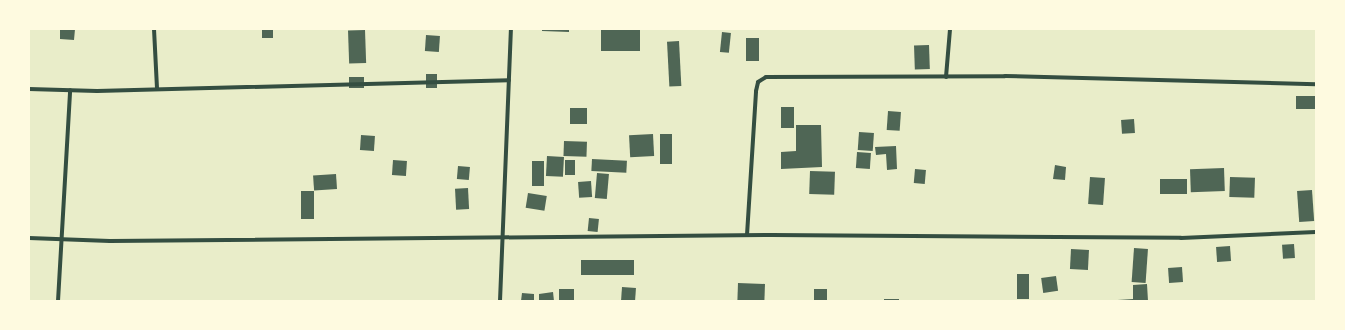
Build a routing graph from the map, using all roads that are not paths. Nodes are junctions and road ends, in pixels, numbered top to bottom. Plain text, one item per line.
1 (154, 29) edge
2 (511, 29) edge
3 (950, 29) edge
4 (946, 77) junction
5 (509, 80) junction
6 (1316, 84) edge
7 (29, 89) edge
8 (157, 89) junction
9 (70, 90) junction
10 (1316, 232) edge
11 (747, 236) junction
12 (502, 237) junction
13 (29, 238) edge
14 (63, 239) junction
15 (58, 301) edge
16 (500, 301) edge

1 - 8 street
2 - 5 street
3 - 4 street
4 - 6 street
4 - 11 street
5 - 8 street
5 - 12 street
7 - 9 street
8 - 9 street
9 - 14 street
10 - 11 street
11 - 12 street
12 - 14 street
12 - 16 street
13 - 14 street
14 - 15 street

